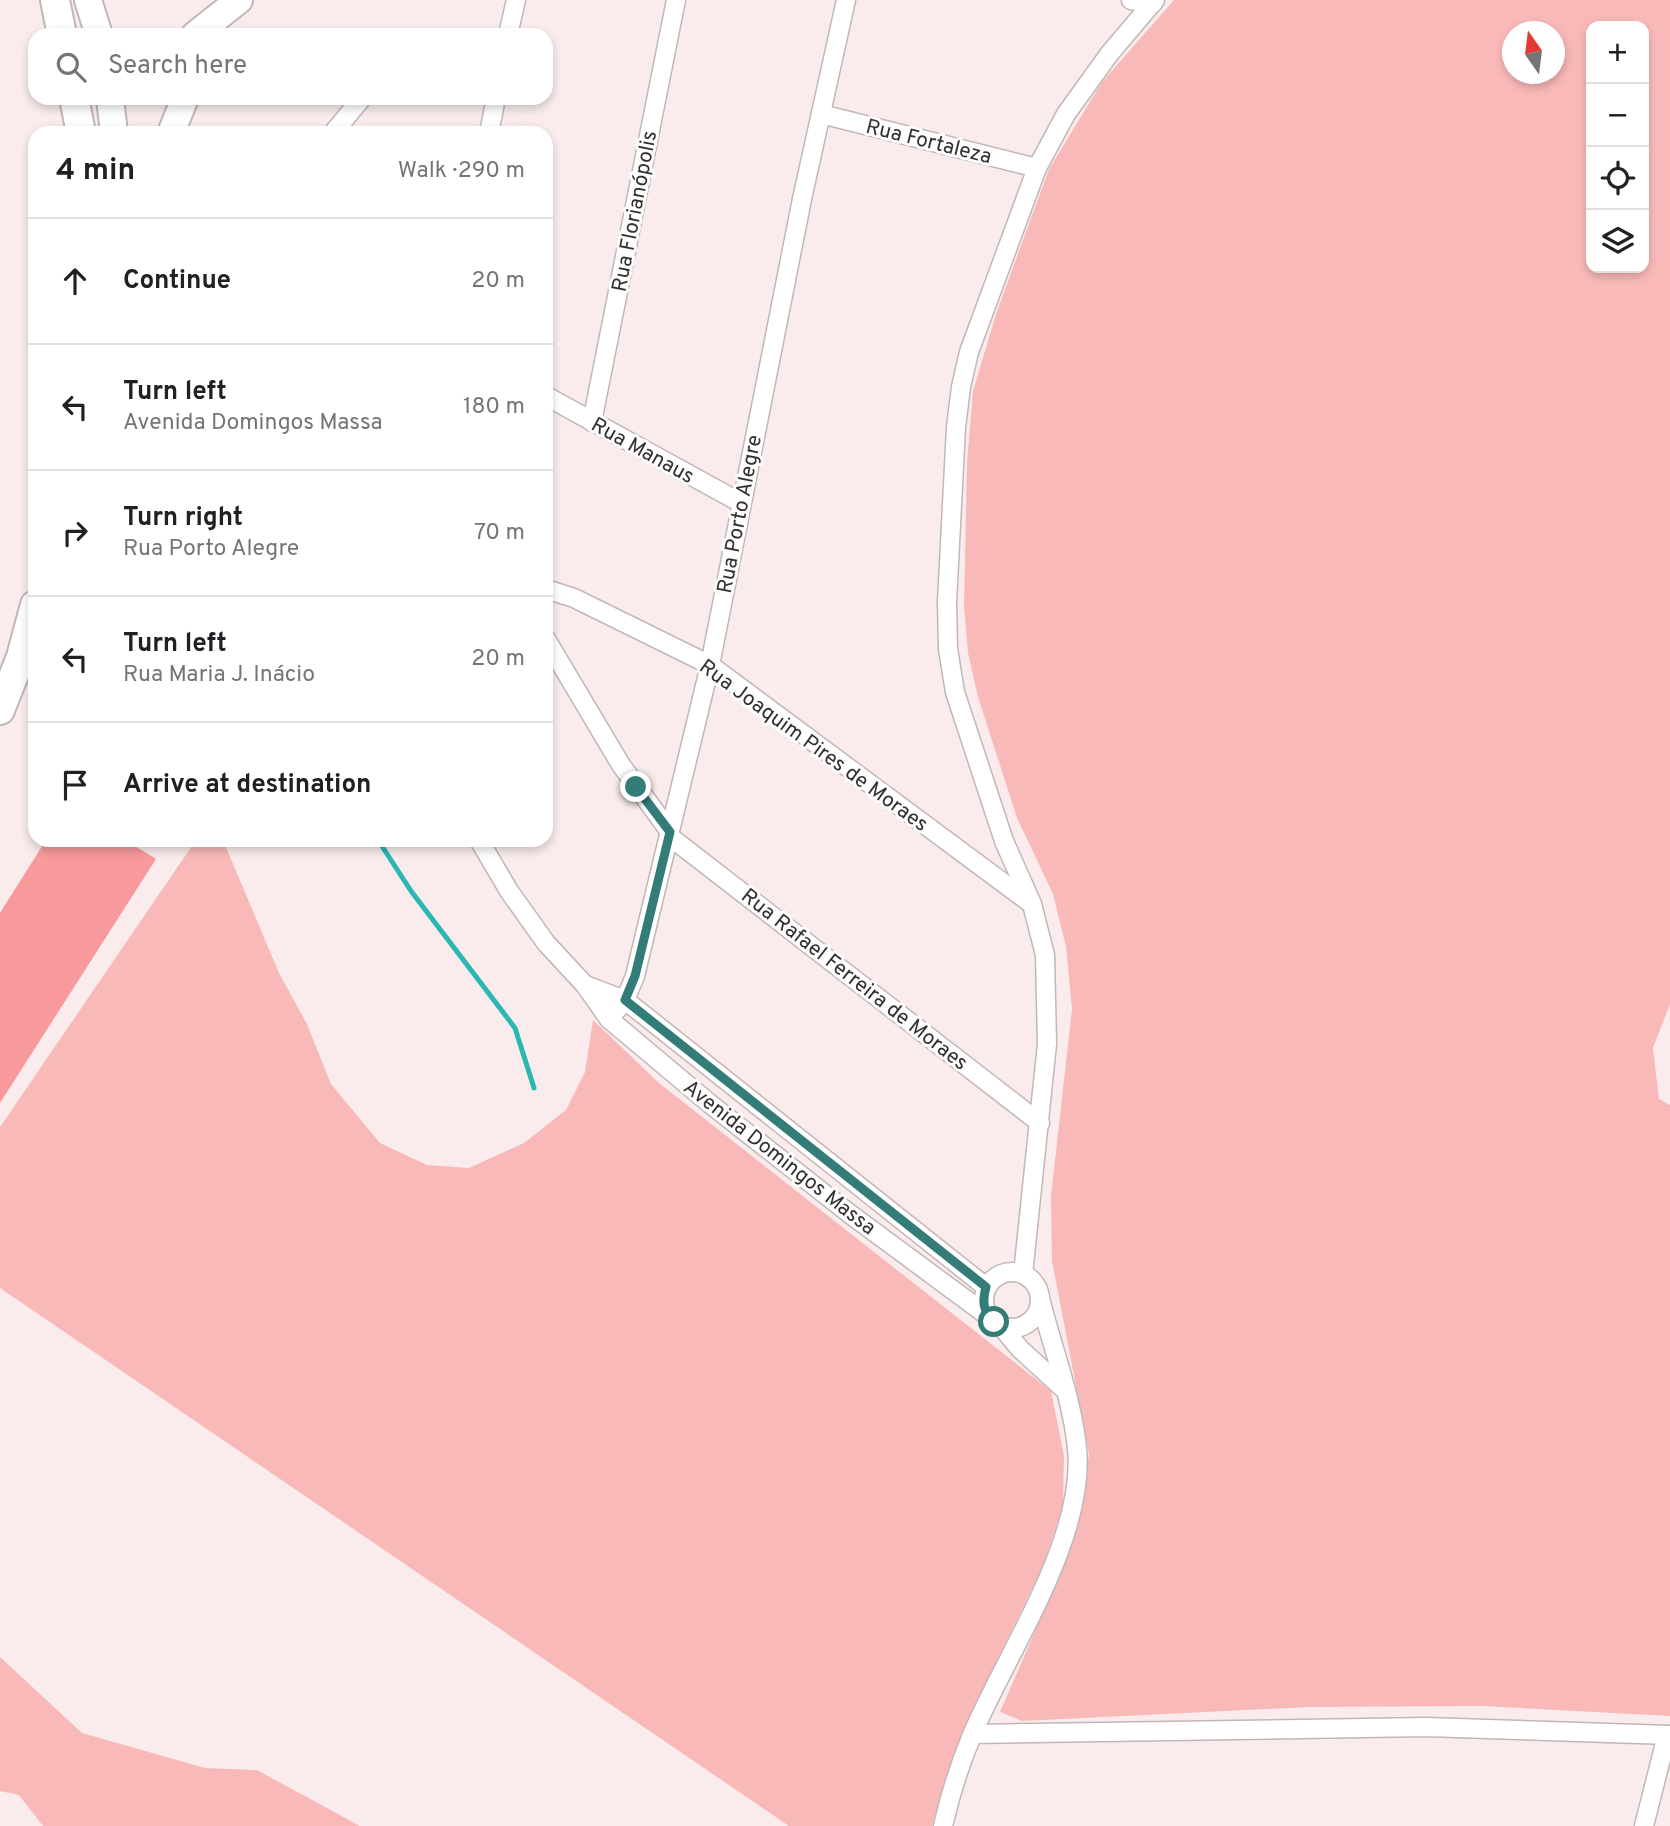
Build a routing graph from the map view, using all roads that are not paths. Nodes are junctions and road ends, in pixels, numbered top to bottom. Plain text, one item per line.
1 (55, 0) edge
2 (88, 0) edge
3 (239, 0) edge
4 (516, 0) edge
5 (676, 0) edge
6 (846, 0) edge
7 (1131, 0) edge
8 (1154, 1) edge
9 (61, 28) edge
10 (99, 28) edge
11 (204, 28) edge
12 (223, 28) edge
13 (510, 28) edge
14 (75, 105) edge
15 (111, 105) edge
16 (182, 105) edge
17 (356, 105) edge
18 (495, 105) edge
19 (821, 114) junction
20 (80, 126) edge
21 (113, 126) edge
22 (174, 126) edge
23 (339, 126) edge
24 (490, 126) edge
25 (1037, 168) junction
26 (553, 400) edge
27 (592, 422) junction
28 (741, 503) junction
29 (553, 591) edge
30 (28, 632) edge
31 (553, 651) edge
32 (710, 665) junction
33 (0, 710) edge
34 (670, 834) junction
35 (483, 847) edge
36 (1031, 904) junction
37 (585, 985) junction
38 (625, 1000) junction
39 (609, 1019) junction
40 (1040, 1123) junction
41 (1023, 1273) junction
42 (986, 1287) junction
43 (1040, 1298) junction
44 (995, 1321) junction
45 (1065, 1390) junction
46 (972, 1734) junction
47 (1668, 1735) edge
48 (943, 1826) edge
49 (1644, 1826) edge

1 - 9 main road
2 - 10 street
3 - 11 street
3 - 12 street
4 - 13 street
5 - 27 street, Rua Florianópolis
6 - 19 street, Rua Porto Alegre
7 - 8 street
8 - 25 street
14 - 20 main road
15 - 21 street
16 - 22 street
17 - 23 street
18 - 24 street
19 - 25 street, Rua Fortaleza
19 - 28 street, Rua Porto Alegre
25 - 36 street
26 - 27 street, Rua Manaus
27 - 28 street, Rua Manaus
28 - 32 street, Rua Porto Alegre
29 - 32 street, Rua Joaquim Pires de Moraes
30 - 33 main road
31 - 34 street, Rua Rafael Ferreira de Moraes
32 - 34 street, Rua Porto Alegre
32 - 36 street, Rua Joaquim Pires de Moraes
34 - 38 street, Rua Porto Alegre
34 - 40 street, Rua Rafael Ferreira de Moraes
35 - 37 street, Avenida Domingos Massa
36 - 40 street
37 - 38 street, Avenida Domingos Massa
37 - 39 street, Avenida Domingos Massa
38 - 39 street, Rua Porto Alegre
38 - 42 street, Avenida Domingos Massa
39 - 44 street, Avenida Domingos Massa
40 - 41 street
41 - 42 street
41 - 43 street
42 - 44 street
43 - 44 street
43 - 45 street
44 - 45 street, Avenida Domingos Massa
45 - 46 street
46 - 47 street
46 - 48 street
47 - 49 street

